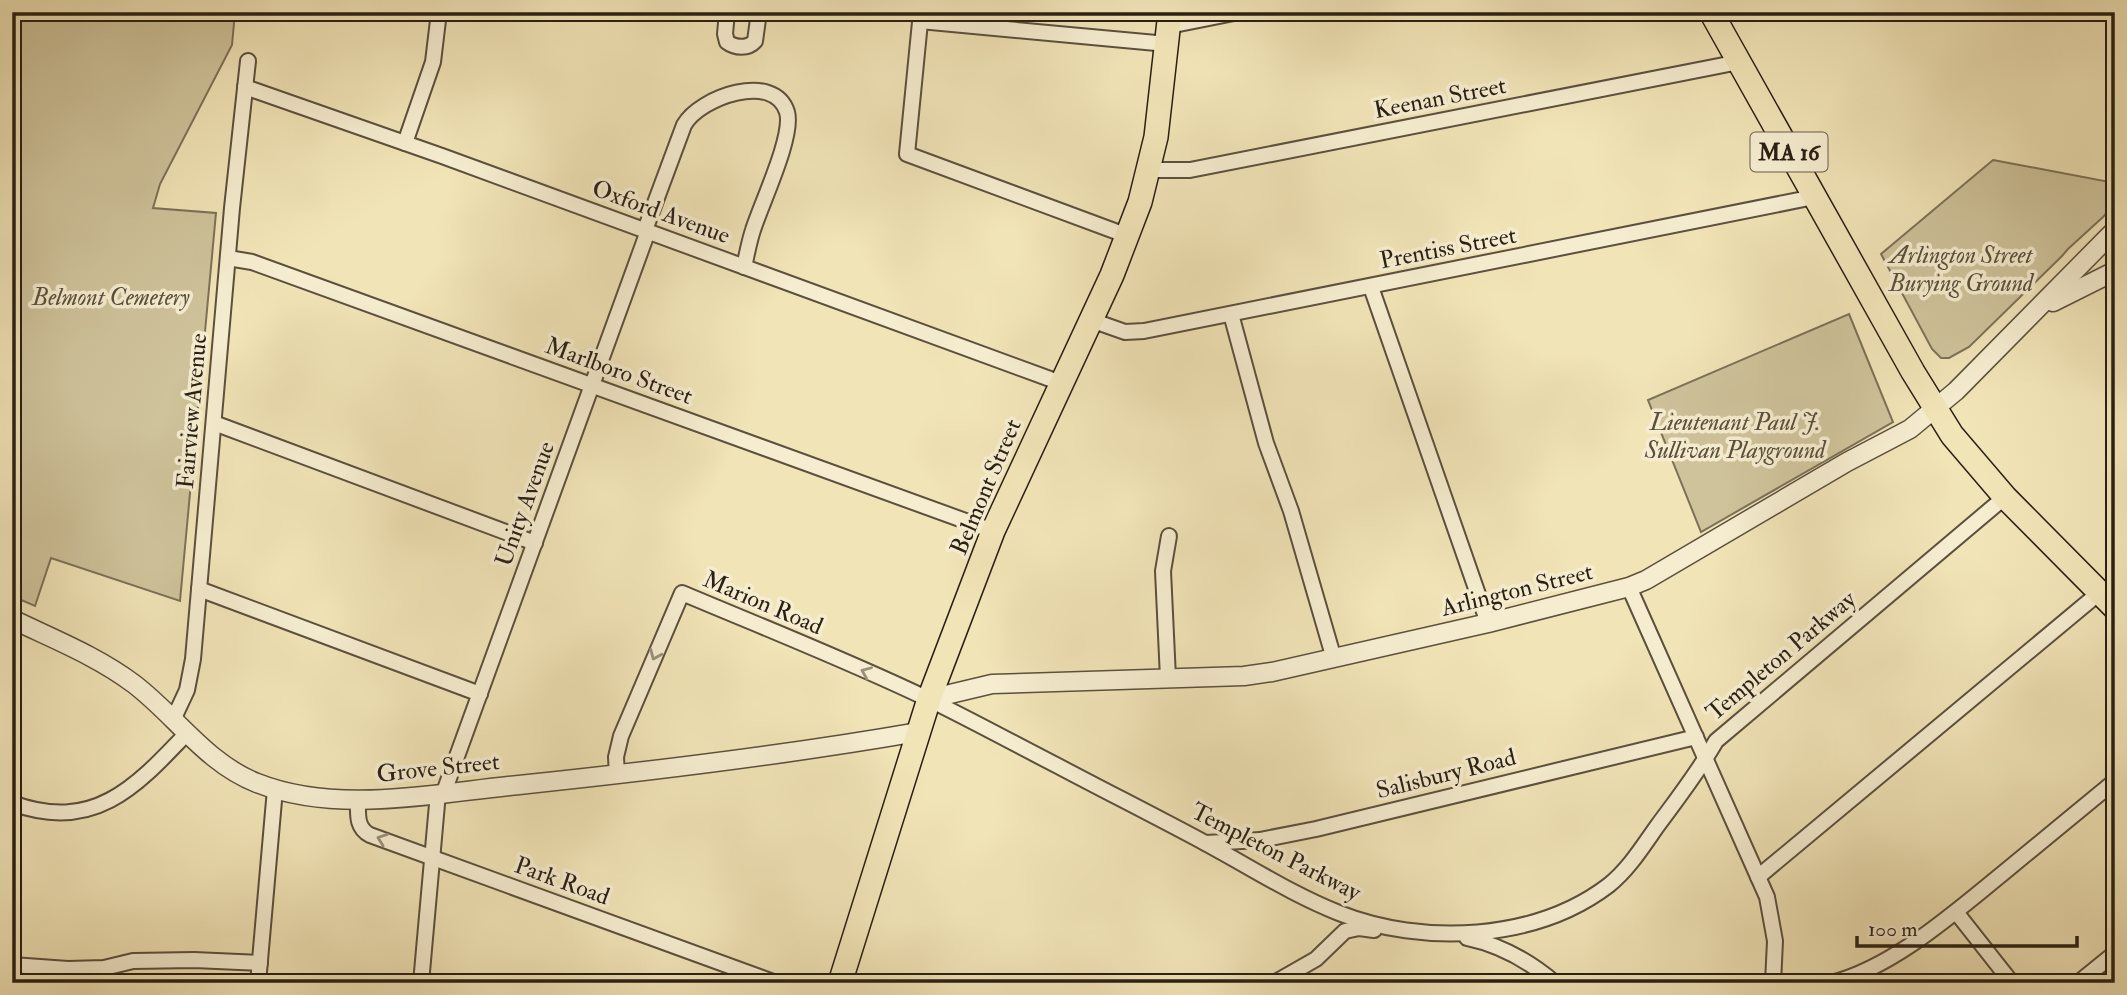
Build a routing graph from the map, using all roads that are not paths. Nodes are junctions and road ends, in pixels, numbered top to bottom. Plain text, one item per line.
1 (439, 12) edge
2 (727, 12) edge
3 (759, 12) edge
4 (1238, 12) edge
5 (1711, 12) edge
6 (920, 17) edge
7 (1169, 28) edge
8 (248, 61) dead end
9 (1739, 62) junction
10 (245, 87) junction
11 (404, 143) junction
12 (1150, 170) junction
13 (1814, 197) junction
14 (647, 231) junction
15 (2114, 233) edge
16 (1128, 236) junction
17 (228, 258) junction
18 (744, 267) junction
19 (2115, 271) edge
20 (1371, 287) junction
21 (2035, 312) junction
22 (1231, 314) junction
23 (1091, 320) junction
24 (1061, 383) junction
25 (592, 386) junction
26 (1935, 409) junction
27 (214, 423) junction
28 (2005, 498) junction
29 (993, 531) junction
30 (1169, 536) dead end
31 (535, 542) junction
32 (1629, 587) junction
33 (199, 589) junction
34 (2110, 596) edge
35 (12, 619) edge
36 (1488, 623) junction
37 (1334, 659) junction
38 (1168, 678) junction
39 (480, 694) junction
40 (929, 699) junction
41 (173, 720) junction
42 (918, 732) junction
43 (187, 733) junction
44 (1696, 737) junction
45 (1706, 760) junction
46 (617, 775) junction
47 (2115, 781) edge
48 (275, 789) junction
49 (441, 793) junction
50 (358, 800) junction
51 (12, 803) edge
52 (1206, 843) junction
53 (431, 857) junction
54 (1758, 877) junction
55 (1956, 912) junction
56 (1433, 932) junction
57 (2115, 953) edge
58 (260, 962) junction
59 (12, 965) edge
60 (1778, 982) edge
61 (258, 983) edge
62 (421, 983) edge
63 (776, 983) edge
64 (840, 983) edge
65 (1274, 983) edge
66 (1555, 983) edge
67 (1831, 983) edge
68 (2012, 983) edge
69 (2078, 983) edge

1 - 11 street
2 - 3 street
4 - 7 street
5 - 9 main road, MA 16
6 - 7 street
6 - 16 street
7 - 12 main road, Belmont Street
8 - 10 street, Fairview Avenue
9 - 12 street, Keenan Street
9 - 13 main road, MA 16
10 - 11 street, Oxford Avenue
10 - 17 street, Fairview Avenue
11 - 14 street, Oxford Avenue
12 - 16 main road, Belmont Street
13 - 20 street, Prentiss Street
13 - 26 main road, MA 16
14 - 18 street, Oxford Avenue
14 - 18 street, Unity Avenue
14 - 25 street, Unity Avenue
15 - 21 street, Arlington Street
16 - 23 main road, Belmont Street
17 - 25 street, Marlboro Street
17 - 27 street, Fairview Avenue
18 - 24 street, Oxford Avenue
19 - 21 street, Arlington Street
20 - 22 street, Prentiss Street
20 - 36 street
21 - 26 street, Arlington Street
22 - 23 street, Prentiss Street
22 - 37 street
23 - 24 main road, Belmont Street
24 - 29 main road, Belmont Street
25 - 29 street, Marlboro Street
25 - 31 street, Unity Avenue
26 - 28 main road, MA 16
26 - 32 street, Arlington Street
27 - 31 street
27 - 33 street, Fairview Avenue
28 - 34 main road, MA 16
28 - 45 street, Templeton Parkway
29 - 40 main road, Belmont Street
30 - 38 street
31 - 39 street, Unity Avenue
32 - 36 street, Arlington Street
32 - 44 street
33 - 39 street
33 - 41 street, Fairview Avenue
34 - 54 street
35 - 41 street, Grove Street
36 - 37 street, Arlington Street
37 - 38 street, Arlington Street
38 - 40 street, Arlington Street
39 - 49 street, Unity Avenue
40 - 42 main road, Belmont Street
40 -> 46 street, Marion Road
40 - 52 street, Templeton Parkway
41 - 43 street, Grove Street
42 - 46 street, Grove Street
42 - 64 main road, Belmont Street
43 - 48 street, Grove Street
43 - 51 street
44 - 45 street
44 - 52 street, Salisbury Road
45 - 54 street
45 - 56 street, Templeton Parkway
46 - 49 street, Grove Street
47 - 55 street
48 - 50 street, Grove Street
48 - 58 street
49 - 50 street, Grove Street
49 - 53 street, Unity Avenue
53 -> 50 street, Park Road
52 - 56 street, Templeton Parkway
53 - 62 street, Unity Avenue
53 - 63 street, Park Road
54 - 60 street
55 - 67 street
55 - 68 street
56 - 65 street
56 - 66 street
57 - 69 street
58 - 59 street
58 - 61 street

